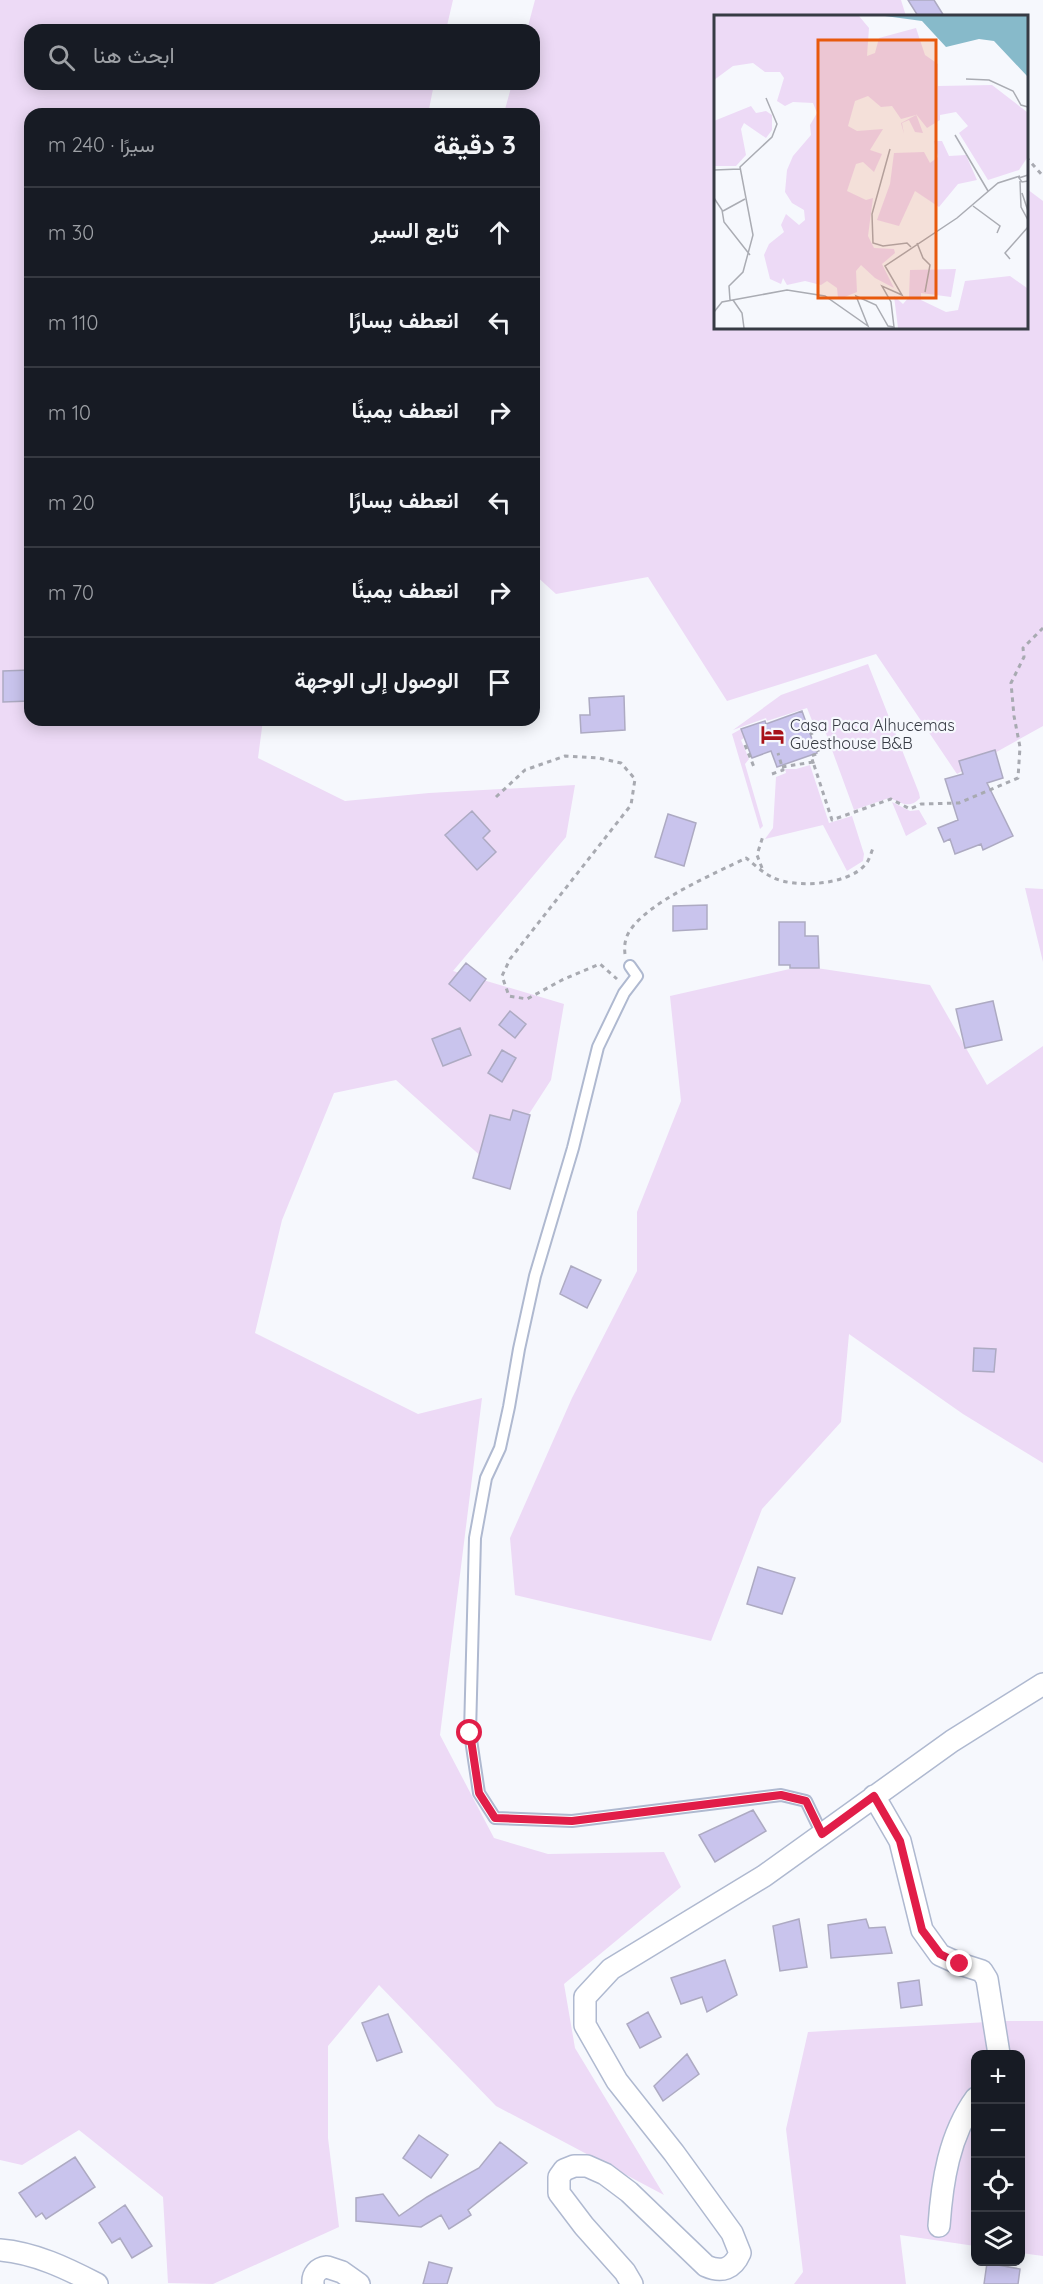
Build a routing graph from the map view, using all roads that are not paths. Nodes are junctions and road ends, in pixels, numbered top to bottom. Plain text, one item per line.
1 (630, 966) road end
2 (1043, 1684) edge
3 (874, 1796) junction
4 (822, 1834) junction
5 (998, 2050) edge
6 (972, 2104) edge
7 (939, 2226) dead end
8 (0, 2250) edge
9 (97, 2284) edge
10 (313, 2284) edge
11 (359, 2284) edge
12 (632, 2284) edge

1 - 4 lane
2 - 3 street
3 - 4 street
3 - 5 street
4 - 12 street
6 - 7 street
8 - 9 street
10 - 11 street

